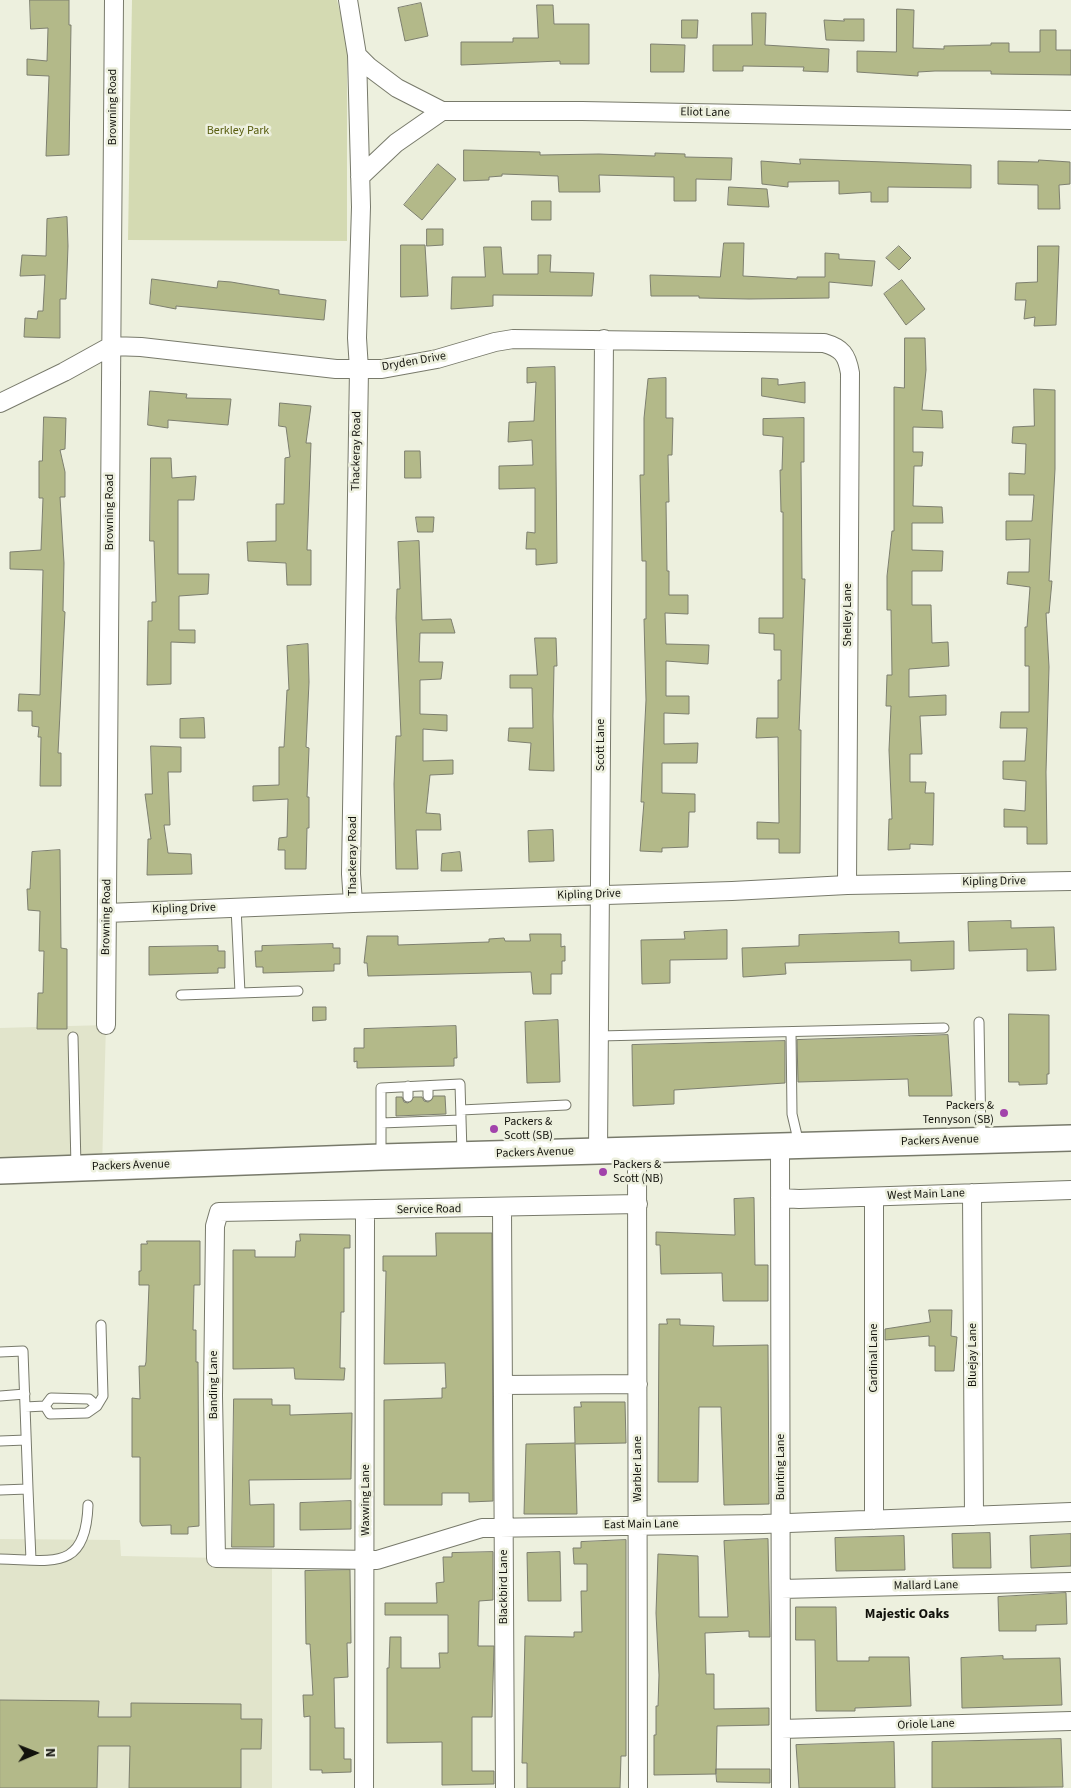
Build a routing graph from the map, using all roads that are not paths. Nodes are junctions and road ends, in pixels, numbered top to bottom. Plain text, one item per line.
1 (114, 0) edge
2 (348, 0) edge
3 (357, 55) junction
4 (442, 111) junction
5 (1071, 120) edge
6 (360, 177) junction
7 (604, 339) junction
8 (112, 346) junction
9 (840, 347) joint
10 (359, 369) junction
11 (0, 403) edge
12 (1071, 881) edge
13 (847, 885) junction
14 (600, 894) junction
15 (353, 903) junction
16 (236, 907) junction
17 (107, 913) junction
18 (298, 991) dead end
19 (240, 993) junction
20 (181, 995) dead end
21 (978, 1022) dead end
22 (106, 1025) dead end
23 (944, 1028) dead end
24 (792, 1032) junction
25 (599, 1036) junction
26 (73, 1037) dead end
27 (408, 1086) junction
28 (428, 1086) junction
29 (428, 1096) dead end
30 (408, 1097) dead end
31 (566, 1105) dead end
32 (461, 1110) junction
33 (461, 1120) junction
34 (381, 1123) junction
35 (1071, 1138) edge
36 (981, 1140) junction
37 (790, 1145) junction
38 (638, 1150) junction
39 (598, 1152) junction
40 (462, 1156) junction
41 (381, 1157) junction
42 (76, 1168) junction
43 (0, 1171) edge
44 (1071, 1190) edge
45 (972, 1193) junction
46 (874, 1196) junction
47 (780, 1198) junction
48 (638, 1204) junction
49 (502, 1208) junction
50 (365, 1211) junction
51 (219, 1212) joint
52 (101, 1325) dead end
53 (0, 1352) edge
54 (638, 1384) junction
55 (503, 1385) junction
56 (25, 1394) junction
57 (0, 1396) edge
58 (45, 1406) junction
59 (97, 1406) junction
60 (25, 1407) junction
61 (26, 1440) junction
62 (0, 1441) edge
63 (28, 1489) junction
64 (0, 1490) edge
65 (88, 1505) dead end
66 (1071, 1512) edge
67 (974, 1516) junction
68 (874, 1520) junction
69 (781, 1522) junction
70 (638, 1525) junction
71 (504, 1527) junction
72 (216, 1558) joint
73 (0, 1559) edge
74 (31, 1560) junction
75 (366, 1560) junction
76 (1071, 1582) edge
77 (781, 1589) junction
78 (1071, 1721) edge
79 (781, 1729) junction
80 (364, 1788) edge
81 (505, 1788) edge
82 (638, 1788) edge
83 (782, 1788) edge

1 - 8 street, Browning Road
2 - 3 street, Thackeray Road
3 - 4 street, Eliot Lane
3 - 6 street, Thackeray Road
4 - 5 street, Eliot Lane
4 - 6 street
6 - 10 street, Thackeray Road
7 - 9 street, Dryden Drive
7 - 10 street, Dryden Drive
7 - 14 street, Scott Lane
8 - 10 street, Dryden Drive
8 - 11 street
8 - 17 street, Browning Road
9 - 13 street, Shelley Lane
10 - 15 street, Thackeray Road
12 - 13 street, Kipling Drive
13 - 14 street, Kipling Drive
14 - 15 street, Kipling Drive
14 - 25 street, Scott Lane
15 - 16 street, Kipling Drive
16 - 17 street, Kipling Drive
16 - 19 lane
17 - 22 street, Browning Road
18 - 19 lane
19 - 20 lane
21 - 36 lane
23 - 24 lane
24 - 25 lane
24 - 37 lane
25 - 39 street, Scott Lane
26 - 42 lane
27 - 28 lane
27 - 30 lane
27 - 34 lane
28 - 29 lane
28 - 32 lane
31 - 32 lane
32 - 33 lane
33 - 34 lane
33 - 40 lane
34 - 41 lane
35 - 36 main road, Packers Avenue
36 - 37 main road, Packers Avenue
37 - 38 main road, Packers Avenue
37 - 47 street, Bunting Lane
38 - 39 main road, Packers Avenue
38 - 48 street, Warbler Lane
39 - 40 main road, Packers Avenue
40 - 41 main road, Packers Avenue
41 - 42 main road, Packers Avenue
42 - 43 main road, Packers Avenue
44 - 45 street, West Main Lane
45 - 46 street, West Main Lane
45 - 67 street, Bluejay Lane
46 - 47 street, West Main Lane
46 - 68 street, Cardinal Lane
47 - 69 street, Bunting Lane
48 - 49 street, Service Road
48 - 54 street, Warbler Lane
49 - 50 street, Service Road
49 - 55 street, Blackbird Lane
50 - 51 street, Service Road
50 - 75 street, Waxwing Lane
51 - 72 street, Banding Lane
52 - 59 lane
53 - 56 lane
54 - 55 street
54 - 70 street, Warbler Lane
55 - 71 street, Blackbird Lane
56 - 57 lane
56 - 60 lane
58 - 59 lane
58 - 59 lane
58 - 60 lane
60 - 61 lane
61 - 62 lane
61 - 63 lane
63 - 64 lane
63 - 74 lane
65 - 74 lane
66 - 67 street, East Main Lane
67 - 68 street, East Main Lane
68 - 69 street, East Main Lane
69 - 70 street, East Main Lane
69 - 77 street, Bunting Lane
70 - 71 street, East Main Lane
70 - 82 street, Warbler Lane
71 - 75 street, East Main Lane
71 - 81 street, Blackbird Lane
72 - 75 street, East Main Lane
73 - 74 lane
75 - 80 street, Waxwing Lane
76 - 77 street, Mallard Lane
77 - 79 street, Bunting Lane
78 - 79 street, Oriole Lane
79 - 83 street, Bunting Lane

